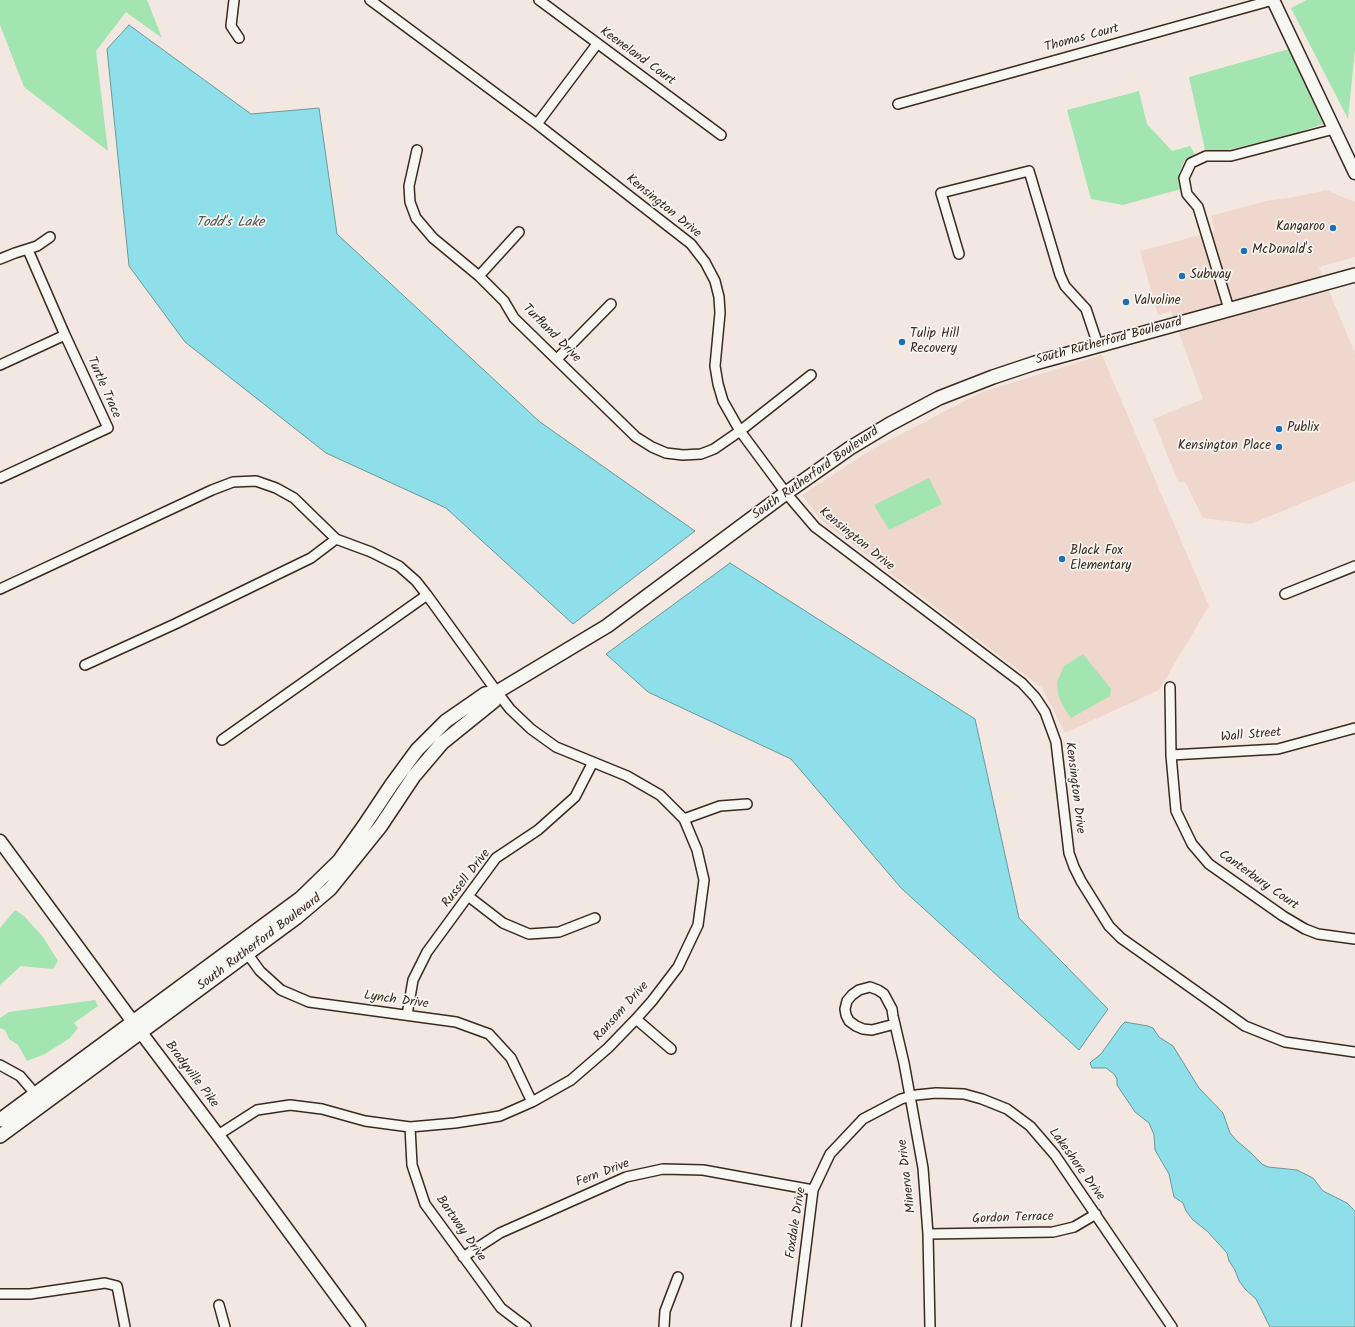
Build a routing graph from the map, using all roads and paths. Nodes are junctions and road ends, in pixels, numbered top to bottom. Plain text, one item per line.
1 (234, 0) edge
2 (370, 0) edge
3 (539, 0) edge
4 (1273, 0) edge
5 (239, 38) dead end
6 (597, 44) junction
7 (898, 104) dead end
8 (537, 124) junction
9 (1334, 129) junction
10 (721, 135) dead end
11 (417, 150) dead end
12 (1355, 173) edge
13 (519, 232) dead end
14 (50, 237) dead end
15 (28, 250) junction
16 (959, 254) dead end
17 (0, 260) edge
18 (1355, 275) edge
19 (479, 276) junction
20 (611, 304) dead end
21 (1229, 309) junction
22 (65, 335) junction
23 (1098, 345) junction
24 (557, 359) junction
25 (0, 365) edge
26 (811, 375) dead end
27 (740, 431) junction
28 (0, 478) edge
29 (786, 493) junction
30 (336, 539) junction
31 (1355, 566) edge
32 (0, 590) edge
33 (1285, 594) dead end
34 (427, 595) junction
35 (85, 665) dead end
36 (1170, 687) dead end
37 (497, 692) junction
38 (1355, 728) edge
39 (222, 740) dead end
40 (1171, 755) junction
41 (593, 762) junction
42 (747, 804) dead end
43 (684, 819) junction
44 (0, 840) edge
45 (468, 896) junction
46 (595, 918) dead end
47 (1355, 939) edge
48 (239, 943) junction
49 (247, 954) junction
50 (407, 1015) junction
51 (636, 1019) junction
52 (895, 1024) junction
53 (137, 1027) junction
54 (671, 1049) dead end
55 (1355, 1052) edge
56 (0, 1065) edge
57 (36, 1094) junction
58 (910, 1096) junction
59 (532, 1102) junction
60 (44, 1104) junction
61 (0, 1120) edge
62 (410, 1127) junction
63 (218, 1134) junction
64 (0, 1136) edge
65 (813, 1190) junction
66 (1096, 1214) junction
67 (928, 1234) junction
68 (463, 1257) junction
69 (678, 1277) dead end
70 (0, 1294) edge
71 (219, 1305) dead end
72 (1167, 1325) edge
73 (125, 1327) edge
74 (225, 1327) edge
75 (359, 1327) edge
76 (526, 1327) edge
77 (664, 1327) edge
78 (796, 1327) edge
79 (930, 1327) edge

1 - 5 street
2 - 8 street, Kensington Drive
3 - 6 street, Keeneland Court
4 - 7 street, Thomas Court
4 - 9 main road
6 - 8 street
6 - 10 street, Keeneland Court
8 - 27 street, Kensington Drive
9 - 12 main road
9 - 21 street
11 - 19 street, Turfland Drive
13 - 19 street
14 - 15 street
15 - 17 street
15 - 22 street, Turtle Trace
16 - 23 street
18 - 21 highway, South Rutherford Boulevard
19 - 24 street, Turfland Drive
20 - 24 street
21 - 23 highway, South Rutherford Boulevard
22 - 25 street
22 - 28 street, Turtle Trace
23 - 29 highway, South Rutherford Boulevard
24 - 27 street, Turfland Drive
26 - 27 street, Turfland Drive
27 - 29 street, Kensington Drive
29 - 37 highway, South Rutherford Boulevard
29 - 55 street, Kensington Drive
30 - 32 street
30 - 34 street, Ransom Drive
30 - 35 street
31 - 33 street
34 - 37 street, Ransom Drive
34 - 39 street
36 - 40 street, Canterbury Court
37 - 41 street, Ransom Drive
37 - 48 highway, South Rutherford Boulevard
37 - 49 highway, South Rutherford Boulevard
38 - 40 street, Wall Street
40 - 47 street, Canterbury Court
41 - 43 street, Ransom Drive
41 - 45 street, Russell Drive
42 - 43 street
43 - 51 street, Ransom Drive
44 - 53 main road, Bradyville Pike
45 - 46 street
45 - 50 street, Russell Drive
48 - 49 street, Lynch Drive
48 - 53 highway, South Rutherford Boulevard
49 - 50 street, Lynch Drive
49 - 53 highway, South Rutherford Boulevard
50 - 59 street, Lynch Drive
51 - 54 street
51 - 59 street, Ransom Drive
52 - 52 street, Minerva Drive
52 - 58 street, Minerva Drive
53 - 57 highway, South Rutherford Boulevard
53 - 60 highway, South Rutherford Boulevard
53 - 63 main road, Bradyville Pike
56 - 57 street
57 - 60 street
57 - 61 highway, South Rutherford Boulevard
58 - 65 street, Foxdale Drive
58 - 66 street, Lakeshore Drive
58 - 67 street, Minerva Drive
59 - 62 street, Ransom Drive
60 - 64 highway, South Rutherford Boulevard
62 - 63 street, Ransom Drive
62 - 68 street, Bartway Drive
63 - 75 main road, Bradyville Pike
65 - 68 street, Fern Drive
65 - 78 street, Foxdale Drive
66 - 67 street, Gordon Terrace
66 - 72 street, Lakeshore Drive
67 - 79 street, Minerva Drive
68 - 76 street, Bartway Drive
69 - 77 street
70 - 73 street
71 - 74 street

